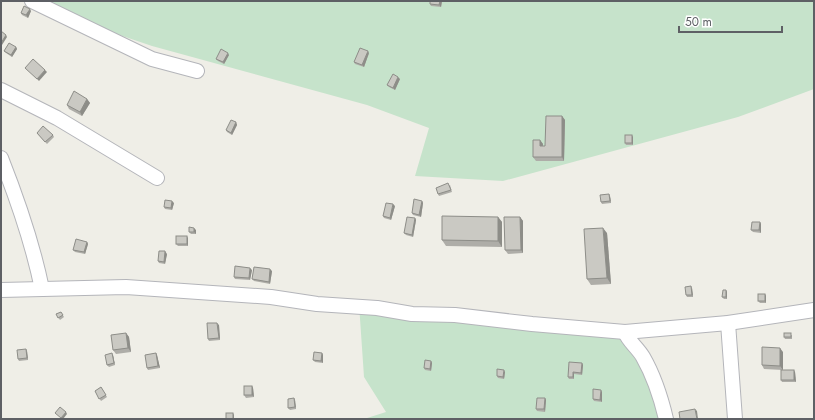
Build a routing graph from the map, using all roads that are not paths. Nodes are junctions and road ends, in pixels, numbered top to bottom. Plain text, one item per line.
1 (32, 1) edge
2 (197, 71) dead end
3 (1, 90) edge
4 (1, 158) edge
5 (157, 178) dead end
6 (42, 289) junction
7 (1, 290) edge
8 (814, 310) edge
9 (728, 323) junction
10 (625, 332) junction
11 (666, 419) edge
12 (735, 419) edge

1 - 2 street
3 - 5 street
4 - 6 street
6 - 7 street
6 - 10 street
8 - 9 street
9 - 10 street
9 - 12 street
10 - 11 street

